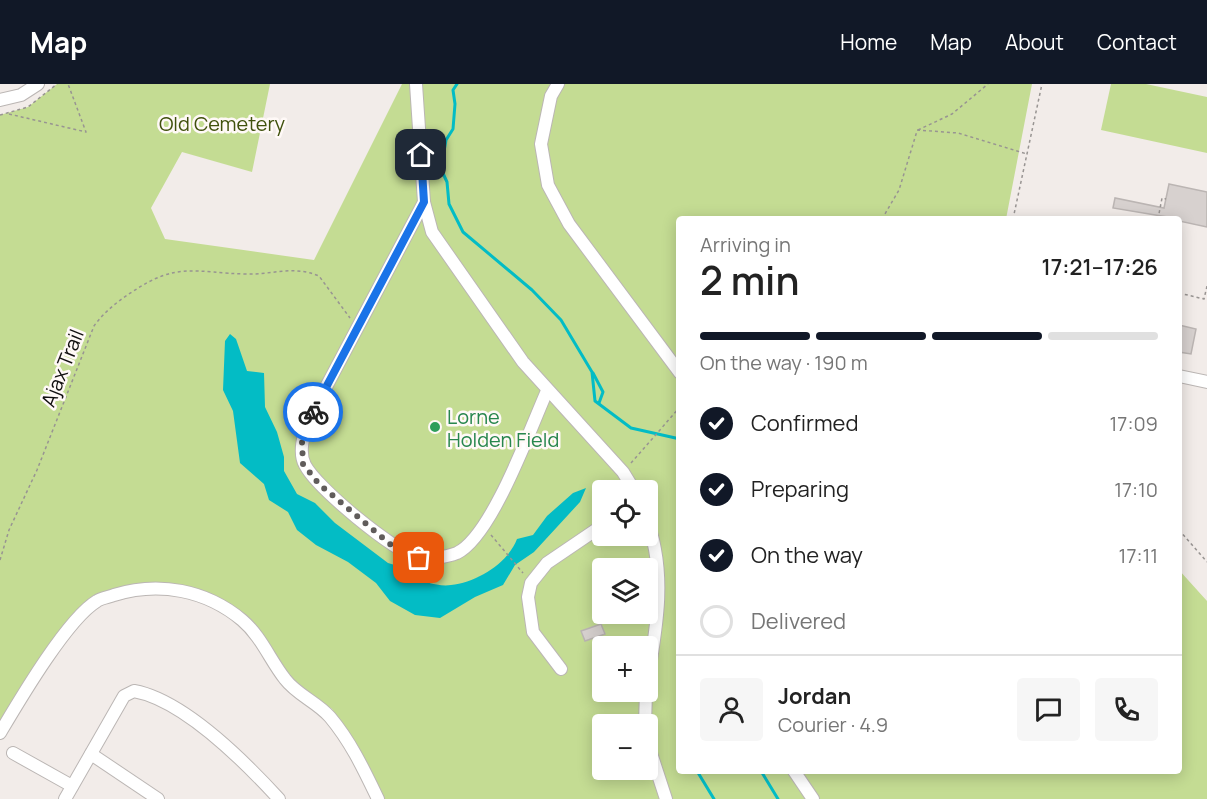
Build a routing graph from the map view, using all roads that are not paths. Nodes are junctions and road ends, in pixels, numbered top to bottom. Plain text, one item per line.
1 (38, 84) edge
2 (416, 84) edge
3 (558, 84) edge
4 (0, 100) edge
5 (424, 202) junction
6 (410, 230) junction
7 (432, 232) junction
8 (676, 368) edge
9 (1182, 377) edge
10 (1207, 382) edge
11 (547, 391) junction
12 (628, 480) edge
13 (592, 532) edge
14 (655, 546) edge
15 (654, 636) edge
16 (561, 669) dead end
17 (0, 733) edge
18 (13, 753) dead end
19 (90, 754) junction
20 (796, 774) edge
21 (658, 775) edge
22 (72, 786) junction
23 (65, 799) edge
24 (158, 799) edge
25 (279, 799) edge
26 (378, 799) edge
27 (666, 799) edge
28 (813, 799) edge

1 - 4 street
2 - 5 street
3 - 8 street
5 - 6 street
5 - 7 street
6 - 7 street
6 - 11 street
7 - 11 street
9 - 10 street
11 - 12 street
13 - 16 street
14 - 15 street
17 - 26 street
18 - 22 street
19 - 22 street
19 - 24 street
19 - 25 street
20 - 28 street
21 - 27 street
22 - 23 street

